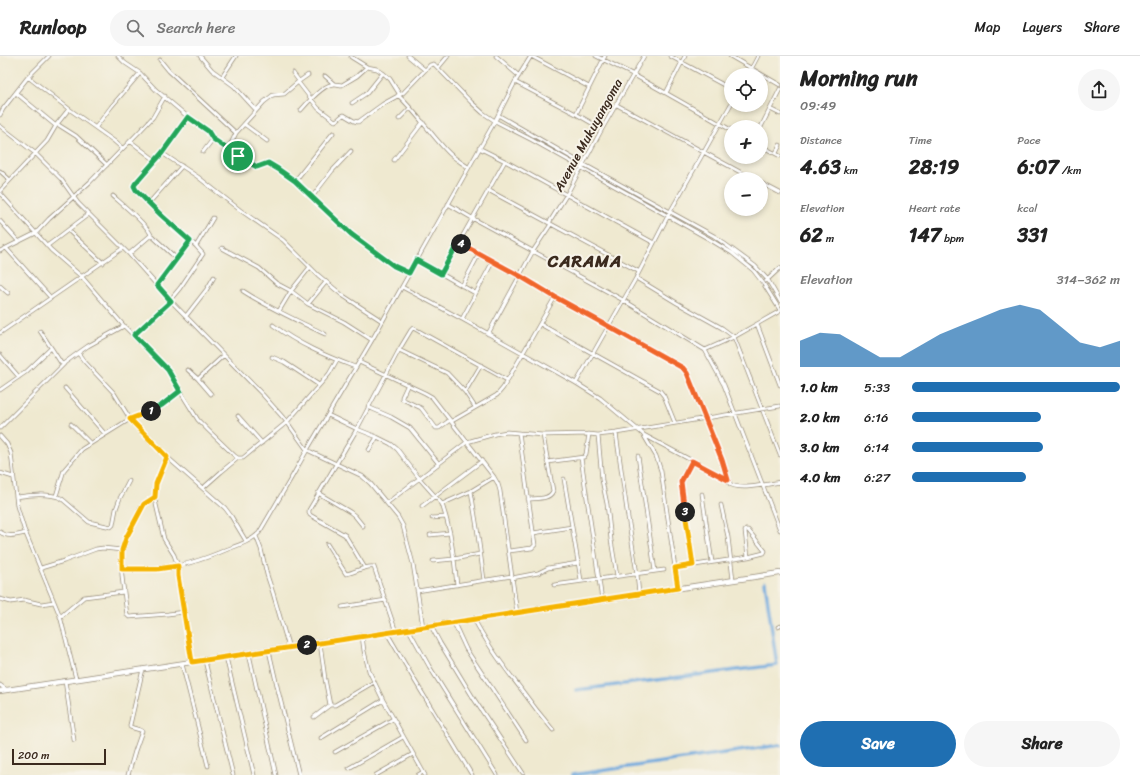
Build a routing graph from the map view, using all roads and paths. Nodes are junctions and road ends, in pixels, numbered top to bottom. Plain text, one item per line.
1 (49, 56) edge
2 (118, 56) edge
3 (200, 56) edge
4 (236, 56) edge
5 (408, 56) edge
6 (448, 56) edge
7 (496, 56) edge
8 (596, 56) edge
9 (605, 56) edge
10 (644, 56) edge
11 (670, 56) edge
12 (685, 56) edge
13 (730, 56) edge
14 (758, 56) edge
15 (351, 57) edge
16 (530, 57) edge
17 (160, 60) dead end
18 (603, 60) junction
19 (682, 62) junction
20 (367, 67) junction
21 (438, 68) junction
22 (752, 68) joint
23 (425, 70) junction
24 (140, 73) junction
25 (293, 73) dead end
26 (384, 73) junction
27 (308, 75) dead end
28 (634, 75) junction
29 (325, 76) dead end
30 (519, 76) junction
31 (28, 77) junction
32 (222, 77) junction
33 (768, 78) edge
34 (298, 82) junction
35 (516, 82) junction
36 (334, 84) junction
37 (724, 85) edge
38 (780, 85) edge
39 (589, 87) junction
40 (780, 89) edge
41 (666, 93) junction
42 (16, 94) junction
43 (399, 95) junction
44 (165, 96) junction
45 (311, 99) junction
46 (352, 103) dead end
47 (616, 105) junction
48 (410, 108) junction
49 (69, 109) junction
50 (770, 109) junction
51 (256, 110) junction
52 (301, 110) dead end
53 (727, 112) edge
54 (576, 114) junction
55 (780, 114) edge
56 (0, 115) edge
57 (498, 115) junction
58 (188, 117) junction
59 (399, 119) dead end
60 (764, 120) edge
61 (495, 121) junction
62 (423, 122) junction
63 (244, 124) junction
64 (720, 124) junction
65 (57, 125) junction
66 (0, 126) edge
67 (724, 126) edge
68 (96, 127) junction
69 (602, 129) junction
70 (236, 133) junction
71 (333, 133) dead end
72 (213, 139) junction
73 (130, 141) junction
74 (267, 141) dead end
75 (780, 145) edge
76 (122, 148) junction
77 (479, 148) junction
78 (228, 150) junction
79 (768, 150) edge
80 (351, 151) dead end
81 (203, 152) dead end
82 (35, 153) junction
83 (162, 153) junction
84 (704, 153) junction
85 (776, 154) junction
86 (780, 156) edge
87 (155, 160) junction
88 (394, 160) dead end
89 (505, 160) junction
90 (583, 164) junction
91 (107, 165) junction
92 (182, 166) junction
93 (468, 167) junction
94 (581, 168) junction
95 (0, 171) edge
96 (740, 172) edge
97 (10, 180) junction
98 (295, 181) junction
99 (768, 187) edge
100 (488, 190) junction
101 (0, 192) edge
102 (780, 193) edge
103 (567, 194) junction
104 (113, 196) dead end
105 (74, 197) junction
106 (312, 197) junction
107 (149, 203) junction
108 (448, 204) junction
109 (670, 212) junction
110 (89, 214) junction
111 (668, 216) junction
112 (213, 218) dead end
113 (472, 218) junction
114 (0, 221) edge
115 (550, 224) junction
116 (69, 231) junction
117 (36, 233) junction
118 (151, 235) junction
119 (190, 241) junction
120 (19, 242) junction
121 (458, 243) junction
122 (654, 243) junction
123 (47, 246) junction
124 (196, 246) junction
125 (6, 248) junction
126 (123, 248) junction
127 (222, 248) dead end
128 (0, 251) edge
129 (533, 251) junction
130 (129, 254) junction
131 (479, 254) junction
132 (177, 259) junction
133 (416, 260) junction
134 (493, 261) junction
135 (103, 263) junction
136 (310, 267) junction
137 (780, 268) edge
138 (638, 271) junction
139 (409, 273) junction
140 (441, 274) junction
141 (520, 276) junction
142 (82, 277) junction
143 (214, 277) dead end
144 (636, 278) junction
145 (768, 280) junction
146 (326, 282) junction
147 (763, 283) junction
148 (157, 285) junction
149 (0, 286) edge
150 (462, 286) junction
151 (402, 287) junction
152 (244, 291) dead end
153 (291, 291) junction
154 (8, 293) dead end
155 (475, 293) junction
156 (555, 297) junction
157 (51, 298) junction
158 (171, 300) junction
159 (622, 300) junction
160 (780, 301) edge
161 (308, 304) junction
162 (780, 310) edge
163 (279, 311) junction
164 (186, 316) junction
165 (462, 319) junction
166 (382, 321) junction
167 (540, 324) junction
168 (757, 324) junction
169 (273, 325) dead end
170 (124, 326) junction
171 (608, 326) junction
172 (40, 331) dead end
173 (0, 333) edge
174 (325, 334) dead end
175 (488, 334) junction
176 (134, 335) junction
177 (734, 337) junction
178 (372, 340) junction
179 (52, 349) junction
180 (399, 350) junction
181 (706, 350) junction
182 (78, 353) junction
183 (592, 353) junction
184 (523, 354) junction
185 (0, 355) edge
186 (224, 355) junction
187 (272, 357) dead end
188 (337, 360) junction
189 (359, 362) junction
190 (64, 364) junction
191 (481, 365) junction
192 (355, 367) junction
193 (188, 370) dead end
194 (386, 375) junction
195 (19, 377) junction
196 (198, 379) junction
197 (507, 380) junction
198 (576, 383) junction
199 (408, 384) junction
200 (319, 385) junction
201 (780, 385) edge
202 (66, 388) dead end
203 (0, 390) edge
204 (180, 391) junction
205 (465, 392) junction
206 (211, 394) dead end
207 (780, 406) edge
208 (368, 407) junction
209 (475, 408) junction
210 (762, 409) junction
211 (328, 414) junction
212 (734, 414) junction
213 (238, 416) dead end
214 (705, 418) junction
215 (130, 419) junction
216 (451, 420) junction
217 (287, 422) junction
218 (675, 423) junction
219 (72, 424) dead end
220 (0, 428) edge
221 (357, 429) junction
222 (637, 429) junction
223 (519, 433) junction
224 (616, 433) junction
225 (105, 434) junction
226 (589, 434) junction
227 (643, 434) junction
228 (543, 435) junction
229 (598, 435) junction
230 (0, 436) edge
231 (378, 437) junction
232 (467, 442) junction
233 (262, 443) junction
234 (90, 444) junction
235 (307, 450) junction
236 (369, 450) dead end
237 (780, 455) edge
238 (638, 456) dead end
239 (167, 457) junction
240 (238, 458) junction
241 (581, 458) junction
242 (692, 461) junction
243 (482, 462) junction
244 (547, 462) junction
245 (336, 463) junction
246 (439, 464) junction
247 (0, 473) edge
248 (13, 477) junction
249 (494, 477) junction
250 (419, 478) junction
251 (564, 479) dead end
252 (728, 480) junction
253 (129, 481) dead end
254 (780, 482) edge
255 (762, 485) junction
256 (203, 488) junction
257 (471, 491) junction
258 (318, 493) junction
259 (702, 494) dead end
260 (56, 496) junction
261 (16, 497) junction
262 (155, 497) junction
263 (436, 497) junction
264 (528, 499) junction
265 (387, 503) junction
266 (442, 504) junction
267 (721, 505) dead end
268 (422, 506) dead end
269 (446, 517) junction
270 (432, 518) dead end
271 (363, 526) dead end
272 (572, 527) junction
273 (780, 530) edge
274 (0, 532) edge
275 (26, 533) junction
276 (450, 533) junction
277 (533, 533) junction
278 (430, 535) dead end
279 (256, 536) junction
280 (246, 541) junction
281 (327, 544) dead end
282 (122, 550) junction
283 (508, 551) junction
284 (480, 554) junction
285 (748, 557) junction
286 (454, 558) junction
287 (730, 560) junction
288 (433, 561) dead end
289 (712, 562) junction
290 (578, 563) junction
291 (693, 565) junction
292 (178, 566) junction
293 (40, 568) junction
294 (365, 568) junction
295 (675, 568) junction
296 (122, 569) junction
297 (664, 570) dead end
298 (655, 571) junction
299 (780, 573) edge
300 (637, 574) junction
301 (617, 576) junction
302 (512, 577) junction
303 (598, 579) junction
304 (484, 580) junction
305 (581, 580) junction
306 (733, 580) junction
307 (457, 585) junction
308 (554, 585) dead end
309 (678, 588) junction
310 (417, 591) junction
311 (124, 592) junction
312 (639, 594) junction
313 (0, 599) edge
314 (386, 600) junction
315 (602, 600) junction
316 (54, 602) junction
317 (342, 606) dead end
318 (184, 612) junction
319 (517, 613) junction
320 (60, 617) junction
321 (474, 619) junction
322 (454, 623) junction
323 (431, 626) junction
324 (423, 627) junction
325 (409, 630) junction
326 (396, 632) junction
327 (387, 633) junction
328 (362, 636) junction
329 (320, 643) junction
330 (289, 648) junction
331 (269, 651) junction
332 (249, 654) junction
333 (226, 657) junction
334 (205, 660) junction
335 (192, 662) junction
336 (182, 664) junction
337 (143, 669) junction
338 (76, 679) junction
339 (65, 681) junction
340 (374, 682) junction
341 (0, 685) edge
342 (7, 690) junction
343 (0, 691) edge
344 (383, 700) junction
345 (330, 705) junction
346 (314, 717) dead end
347 (393, 719) junction
348 (554, 730) dead end
349 (403, 737) junction
350 (321, 738) dead end
351 (74, 740) dead end
352 (526, 740) dead end
353 (335, 752) dead end
354 (413, 754) junction
355 (208, 766) dead end
356 (349, 768) dead end
357 (424, 773) edge
358 (523, 773) dead end
359 (128, 775) edge
360 (233, 775) edge
361 (254, 775) edge
362 (276, 775) edge
363 (299, 775) edge
364 (376, 775) edge
365 (418, 775) edge
366 (472, 775) edge
367 (497, 775) edge

1 - 31 street
2 - 24 street
3 - 32 street
4 - 32 street
5 - 23 street
6 - 21 street
7 - 30 street
8 - 18 street
9 - 18 street
10 - 28 street, Avenue Mukuyangoma
11 - 19 street
12 - 19 street
13 - 22 street
14 - 22 street
15 - 20 street
16 - 30 street
16 - 39 street
17 - 70 street
18 - 28 street
18 - 39 street
19 - 37 street
19 - 41 street
20 - 26 street
20 - 36 street
21 - 23 street
21 - 61 street
23 - 43 street
24 - 44 street
24 - 68 street
25 - 34 street
26 - 43 street
26 - 46 street
27 - 34 street
28 - 41 street
28 - 47 street, Avenue Mukuyangoma
29 - 36 street
30 - 35 street
31 - 42 street
31 - 49 street
32 - 51 street
33 - 38 street
34 - 45 street
34 - 51 street
35 - 54 street
35 - 57 street
36 - 45 street
39 - 54 street
40 - 50 street
41 - 64 street
42 - 56 street
42 - 65 street
43 - 45 street
43 - 48 street
44 - 58 street
44 - 73 street
45 - 52 street
47 - 69 street, Avenue Mukuyangoma
47 - 84 street
48 - 59 street
48 - 62 street
49 - 65 street
49 - 68 street
50 - 55 street
50 - 60 street
51 - 63 street
53 - 64 street
54 - 69 street
57 - 61 street
57 - 90 street
58 - 72 street
58 - 83 street
61 - 77 street
61 - 94 street
62 - 88 street
62 - 93 street
63 - 70 street
63 - 74 street
64 - 67 street
64 - 84 street
65 - 82 street
65 - 91 street
66 - 82 street
68 - 76 street
69 - 90 street, Avenue Mukuyangoma
70 - 78 street
71 - 98 street
72 - 78 street
72 - 81 street
73 - 76 street
73 - 87 street
75 - 85 street
76 - 91 street
77 - 89 street
77 - 93 street
78 - 98 street
79 - 85 street
80 - 106 street
82 - 97 street
82 - 105 street
83 - 87 street
83 - 92 street
84 - 96 street
84 - 109 street
85 - 86 street
87 - 107 street
89 - 100 street
89 - 103 street
90 - 94 street, Avenue Mukuyangoma
90 - 109 street
91 - 105 street
92 - 107 street
92 - 136 street
93 - 108 street
94 - 103 street, Avenue Mukuyangoma
94 - 111 street
95 - 97 street
97 - 101 street
98 - 106 street
99 - 102 street
100 - 113 street
100 - 115 street
101 - 117 street
103 - 115 street, Avenue Mukuyangoma
103 - 122 street
104 - 118 street
105 - 110 street
105 - 117 street
106 - 139 street
107 - 119 street
108 - 113 street
108 - 133 street
109 - 111 street
109 - 145 street
110 - 116 street
110 - 126 street
111 - 122 street
111 - 147 street
112 - 124 street
113 - 121 street
113 - 129 street
114 - 120 street
115 - 129 street, Avenue Mukuyangoma
115 - 138 street
116 - 123 street
116 - 135 street
117 - 120 street
117 - 123 street
118 - 130 street
118 - 132 street
119 - 124 street
119 - 132 street
120 - 125 street
121 - 131 street
121 - 140 street
122 - 138 street
123 - 142 street
124 - 158 street
125 - 128 street
125 - 157 street
126 - 130 street
126 - 135 street
127 - 153 street
129 - 141 street, Avenue Mukuyangoma
129 - 159 street
130 - 148 street
131 - 134 street
131 - 150 street
132 - 148 street
133 - 139 street
133 - 140 street
134 - 141 street
134 - 155 street
135 - 142 street
136 - 146 street
136 - 153 street
137 - 145 street
138 - 144 street
139 - 151 street
140 - 150 street
141 - 156 street
141 - 175 street, Avenue Mukuyangoma
142 - 157 street
142 - 170 street
143 - 164 street
144 - 159 street
144 - 177 street
145 - 147 street
145 - 160 street
146 - 161 street
146 - 166 street
147 - 162 street
148 - 158 street
149 - 154 street
150 - 155 street
151 - 165 street
151 - 166 street
152 - 163 street
153 - 161 street
153 - 163 street
155 - 165 street
156 - 167 street
156 - 171 street
157 - 173 street
158 - 164 street
158 - 176 street
159 - 171 street
159 - 181 street
161 - 178 street
162 - 168 street
163 - 174 street
164 - 186 street
165 - 175 street
166 - 178 street
167 - 183 street
167 - 184 street
168 - 177 street
168 - 201 street
169 - 188 street
170 - 176 street
170 - 182 street
171 - 183 street
171 - 214 street
172 - 179 street
175 - 184 street
176 - 204 street
177 - 181 street
177 - 210 street
178 - 189 street
179 - 190 street
179 - 195 street
180 - 191 street
180 - 194 street
180 - 205 street
181 - 212 street
182 - 190 street
182 - 215 street
183 - 198 street
183 - 218 street
184 - 197 street
184 - 198 street
185 - 195 street
186 - 196 street
186 - 217 street
187 - 200 street
188 - 192 street
188 - 200 street
189 - 192 street
189 - 194 street
190 - 220 street
191 - 197 street
191 - 205 street
192 - 211 street
193 - 196 street
194 - 199 street
194 - 208 street
195 - 203 street
196 - 206 street
197 - 209 street
198 - 222 street
199 - 216 street
199 - 216 street
200 - 217 street
202 - 225 street
204 - 215 street
204 - 240 street
205 - 209 street
207 - 210 street
208 - 221 street
208 - 246 street
209 - 216 street
210 - 212 street
210 - 237 street
211 - 221 street
211 - 235 street
212 - 214 street
212 - 255 street
213 - 233 street
214 - 218 street
214 - 252 street
215 - 225 street
215 - 239 street
216 - 232 street
217 - 233 street
217 - 235 street
218 - 222 street
219 - 234 street
221 - 231 street
221 - 245 street
222 - 224 street
222 - 227 street
223 - 228 street
223 - 232 street
223 - 264 street
224 - 229 street
224 - 300 street
225 - 234 street
226 - 228 street
226 - 229 street
226 - 241 street
227 - 242 street
227 - 295 street
228 - 244 street
229 - 301 street
230 - 248 street
231 - 236 street
231 - 250 street
232 - 243 street
232 - 246 street
233 - 240 street
234 - 260 street
235 - 245 street
235 - 279 street
238 - 298 street
239 - 256 street
239 - 262 street
240 - 256 street
241 - 244 street
241 - 303 street
242 - 252 street
242 - 291 street
243 - 249 street
243 - 263 street
244 - 264 street
245 - 258 street
245 - 265 street
246 - 250 street
247 - 248 street
248 - 261 street
249 - 257 street
249 - 283 street
250 - 263 street
250 - 265 street
251 - 272 street
252 - 255 street
253 - 260 street
254 - 255 street
255 - 273 street
256 - 280 street
257 - 266 street
257 - 284 street
258 - 271 street
258 - 294 street
259 - 289 street
260 - 261 street
261 - 275 street
262 - 282 street
262 - 292 street
263 - 266 street
263 - 268 street
264 - 277 street
265 - 310 street
266 - 269 street
267 - 287 street
269 - 270 street
269 - 276 street
272 - 277 street
272 - 290 street
274 - 275 street
275 - 293 street
276 - 278 street
276 - 286 street
277 - 283 street
279 - 280 street
279 - 330 street
280 - 292 street
281 - 294 street
282 - 293 street
282 - 296 street
283 - 302 street
284 - 286 street
284 - 304 street
285 - 285 street
285 - 287 street
286 - 288 street
286 - 307 street
287 - 289 street
287 - 306 street
289 - 291 street
290 - 302 street
290 - 305 street
291 - 295 street
292 - 296 street
292 - 318 street
293 - 316 street
294 - 314 street
295 - 309 street
296 - 311 street
297 - 298 street
298 - 300 street
299 - 306 main road
300 - 301 street
300 - 312 street
301 - 303 street
302 - 304 street
302 - 319 street
303 - 305 street
303 - 315 street
304 - 307 street
305 - 308 street
306 - 309 main road
307 - 310 street
309 - 312 main road
310 - 324 street
311 - 318 street
311 - 320 street
312 - 315 main road
313 - 316 street
314 - 317 street
314 - 326 street
315 - 319 main road
316 - 320 street
318 - 335 street
319 - 321 main road
320 - 338 street
321 - 322 main road
321 - 348 street
322 - 323 main road
322 - 352 street
323 - 324 main road
323 - 358 street
324 - 325 main road
325 - 326 main road
325 - 367 street
326 - 327 main road
327 - 328 main road
327 - 366 street
328 - 329 main road
328 - 340 street
329 - 330 main road
329 - 345 street
330 - 331 main road
331 - 332 main road
331 - 363 street
332 - 333 main road
332 - 362 street
333 - 334 main road
333 - 361 street
334 - 335 main road
334 - 360 street
335 - 336 main road
336 - 337 main road
336 - 355 street
337 - 338 main road
337 - 359 street
338 - 339 main road
339 - 342 main road
339 - 351 street
340 - 344 street
340 - 345 street
341 - 342 street
342 - 343 main road
344 - 347 street
344 - 350 street
345 - 346 street
347 - 349 street
347 - 353 street
349 - 354 street
349 - 356 street
354 - 357 street
354 - 364 street
357 - 365 street

